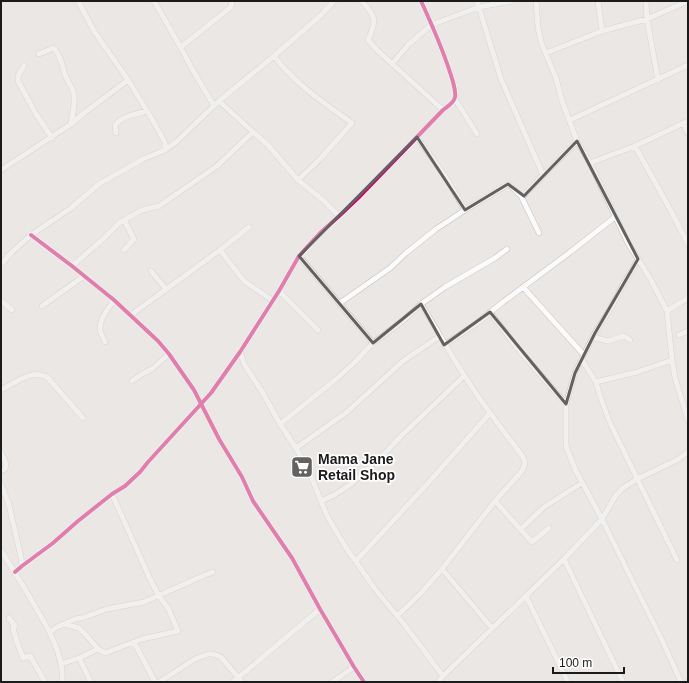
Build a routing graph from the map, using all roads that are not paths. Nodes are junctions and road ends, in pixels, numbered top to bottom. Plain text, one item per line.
1 (78, 1) edge
2 (154, 1) edge
3 (232, 1) edge
4 (334, 1) edge
5 (362, 1) edge
6 (421, 1) edge
7 (477, 1) edge
8 (512, 1) edge
9 (536, 1) edge
10 (598, 1) edge
11 (646, 1) edge
12 (688, 1) edge
13 (479, 7) junction
14 (647, 19) junction
15 (431, 24) junction
16 (602, 31) junction
17 (181, 47) junction
18 (546, 53) junction
19 (39, 54) dead end
20 (274, 56) junction
21 (392, 64) junction
22 (688, 65) edge
23 (24, 66) dead end
24 (128, 80) junction
25 (658, 80) junction
26 (455, 99) junction
27 (219, 101) junction
28 (214, 106) junction
29 (147, 110) junction
30 (443, 110) junction
31 (570, 120) junction
32 (686, 122) edge
33 (71, 124) junction
34 (253, 132) junction
35 (116, 133) dead end
36 (688, 133) edge
37 (476, 134) dead end
38 (417, 137) junction
39 (52, 138) junction
40 (577, 140) junction
41 (636, 146) junction
42 (165, 150) junction
43 (590, 163) junction
44 (1, 170) edge
45 (543, 175) junction
46 (298, 180) junction
47 (521, 196) junction
48 (465, 210) junction
49 (339, 216) junction
50 (615, 217) junction
51 (124, 220) junction
52 (249, 227) dead end
53 (540, 233) dead end
54 (31, 235) junction
55 (688, 244) edge
56 (124, 250) dead end
57 (220, 250) junction
58 (507, 250) dead end
59 (299, 256) junction
60 (638, 260) junction
61 (1, 264) edge
62 (72, 266) junction
63 (151, 271) dead end
64 (84, 276) junction
65 (523, 287) junction
66 (166, 289) junction
67 (279, 291) junction
68 (688, 298) edge
69 (114, 300) junction
70 (272, 300) junction
71 (1, 301) edge
72 (340, 303) junction
73 (421, 304) junction
74 (42, 306) dead end
75 (12, 310) dead end
76 (667, 311) junction
77 (490, 312) junction
78 (131, 316) junction
79 (318, 330) dead end
80 (688, 331) edge
81 (679, 335) dead end
82 (440, 336) junction
83 (593, 337) junction
84 (630, 340) dead end
85 (105, 342) dead end
86 (373, 343) junction
87 (444, 345) junction
88 (240, 352) junction
89 (169, 354) junction
90 (583, 358) junction
91 (672, 360) junction
92 (464, 376) junction
93 (132, 380) dead end
94 (596, 382) junction
95 (1, 390) edge
96 (201, 403) junction
97 (566, 404) junction
98 (490, 413) junction
99 (688, 417) edge
100 (83, 418) dead end
101 (280, 424) junction
102 (296, 448) junction
103 (1, 452) edge
104 (688, 452) edge
105 (1, 471) edge
106 (637, 479) junction
107 (582, 483) junction
108 (1, 484) edge
109 (112, 494) junction
110 (321, 501) junction
111 (495, 501) junction
112 (602, 519) junction
113 (549, 528) dead end
114 (521, 529) junction
115 (1, 551) edge
116 (564, 559) junction
117 (677, 560) dead end
118 (356, 561) junction
119 (22, 566) junction
120 (442, 569) junction
121 (16, 572) junction
122 (213, 572) dead end
123 (159, 596) junction
124 (526, 596) junction
125 (320, 610) junction
126 (397, 616) junction
127 (9, 618) dead end
128 (64, 624) junction
129 (492, 628) junction
130 (50, 632) junction
131 (134, 642) junction
132 (98, 649) junction
133 (79, 658) junction
134 (61, 664) junction
135 (354, 667) junction
136 (443, 676) junction
137 (240, 680) edge
138 (45, 682) edge
139 (62, 682) edge
140 (91, 682) edge
141 (155, 682) edge
142 (159, 682) edge
143 (234, 682) edge
144 (332, 682) edge
145 (364, 682) edge
146 (438, 682) edge
147 (568, 682) edge
148 (623, 682) edge
149 (680, 682) edge

1 - 24 street
2 - 17 street
3 - 17 street
4 - 20 street
5 - 21 street
6 - 15 street
7 - 13 street
8 - 13 street
9 - 18 street
10 - 16 street
11 - 14 street
12 - 14 street
13 - 15 street
13 - 45 street
14 - 16 street
14 - 25 street
15 - 21 street
15 - 26 street
16 - 18 street
17 - 28 street
18 - 31 street
19 - 33 street
20 - 27 street
20 - 46 street
21 - 30 street
22 - 25 street
23 - 39 street
24 - 29 street
24 - 33 street
25 - 31 street
26 - 30 street
26 - 37 street
27 - 28 street
27 - 34 street
28 - 42 street
29 - 35 street
29 - 42 street
30 - 38 street
31 - 40 street
32 - 36 street
32 - 41 street
33 - 39 street
34 - 46 street
34 - 51 street
38 - 48 street
38 - 49 street
39 - 44 street
40 - 43 street
40 - 45 street
41 - 43 street
41 - 55 street
42 - 54 street
43 - 50 street
45 - 47 street
46 - 49 street
47 - 48 street
47 - 53 street
48 - 72 street
49 - 59 street
50 - 60 street
50 - 65 street
51 - 56 street
51 - 62 street
52 - 57 street
54 - 61 street
54 - 62 street
57 - 66 street
57 - 70 street
58 - 73 street
59 - 67 street
59 - 72 street
60 - 76 street
60 - 83 street
62 - 64 street
63 - 66 street
64 - 69 street
64 - 74 street
65 - 77 street
65 - 90 street
66 - 78 street
67 - 70 street
67 - 79 street
68 - 76 street
69 - 78 street
69 - 85 street
70 - 88 street
71 - 75 street
72 - 86 street
73 - 82 street
73 - 86 street
76 - 91 street
77 - 87 street
77 - 97 street
78 - 89 street
80 - 81 street
82 - 87 street
82 - 102 street
83 - 84 street
83 - 90 street
86 - 101 street
87 - 92 street
88 - 96 street
88 - 101 street
89 - 93 street
89 - 96 street
90 - 94 street
90 - 97 street
91 - 94 street
91 - 99 street
92 - 98 street
92 - 110 street
94 - 106 street
95 - 100 street
96 - 109 street
96 - 125 street
97 - 107 street
98 - 111 street
98 - 118 street
101 - 102 street
102 - 110 street
103 - 105 street
104 - 106 street
106 - 112 street
106 - 117 street
107 - 112 street
107 - 114 street
108 - 119 street
109 - 119 street
109 - 123 street
110 - 118 street
111 - 114 street
111 - 120 street
112 - 116 street
112 - 149 street
113 - 114 street
115 - 121 street
116 - 124 street
116 - 148 street
118 - 126 street
119 - 121 street
120 - 126 street
120 - 129 street
121 - 130 street
122 - 123 street
123 - 128 street
123 - 131 street
124 - 129 street
124 - 147 street
125 - 135 street
125 - 137 street
126 - 136 street
127 - 138 street
128 - 130 street
128 - 132 street
129 - 136 street
130 - 134 street
131 - 132 street
131 - 141 street
132 - 133 street
133 - 134 street
133 - 140 street
134 - 139 street
135 - 144 street
135 - 145 street
136 - 146 street
137 - 142 street
137 - 143 street

